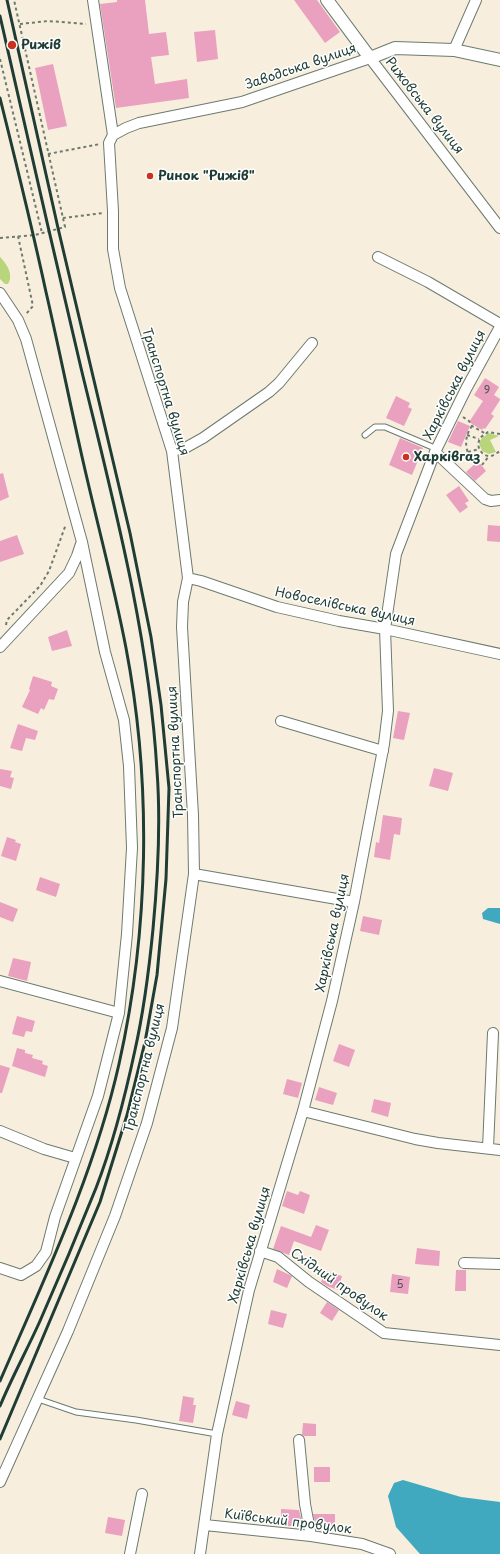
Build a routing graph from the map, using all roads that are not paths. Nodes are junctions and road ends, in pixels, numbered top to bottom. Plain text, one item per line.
1 (93, 0) edge
2 (327, 0) edge
3 (476, 0) edge
4 (454, 50) junction
5 (370, 58) junction
6 (500, 60) edge
7 (111, 139) junction
8 (500, 228) edge
9 (378, 257) dead end
10 (0, 293) edge
11 (500, 325) edge
12 (312, 343) dead end
13 (365, 435) dead end
14 (436, 450) junction
15 (172, 451) junction
16 (500, 500) edge
17 (82, 542) junction
18 (188, 578) junction
19 (385, 629) junction
20 (0, 647) edge
21 (500, 654) edge
22 (281, 721) dead end
23 (383, 751) junction
24 (194, 874) junction
25 (354, 902) junction
26 (0, 981) edge
27 (119, 1013) junction
28 (493, 1033) dead end
29 (303, 1111) junction
30 (0, 1131) edge
31 (488, 1148) junction
32 (500, 1150) edge
33 (75, 1158) junction
34 (260, 1251) junction
35 (464, 1263) dead end
36 (500, 1264) edge
37 (0, 1268) edge
38 (500, 1345) edge
39 (38, 1399) junction
40 (217, 1434) junction
41 (299, 1440) dead end
42 (0, 1482) edge
43 (142, 1494) dead end
44 (205, 1525) junction
45 (311, 1536) junction
46 (130, 1554) edge
47 (200, 1554) edge
48 (390, 1554) edge

1 - 7 street, Транспортна вулиця
2 - 5 street, Рижовська вулиця
3 - 4 street
4 - 5 street, Заводська вулиця
4 - 6 street, Заводська вулиця
5 - 7 street, Заводська вулиця
5 - 8 street, Рижовська вулиця
7 - 15 street, Транспортна вулиця
9 - 11 street
10 - 17 street
11 - 14 street, Харківська вулиця
12 - 15 street
13 - 14 lane
14 - 16 street
14 - 19 street, Харківська вулиця
15 - 18 street, Транспортна вулиця
17 - 20 street
17 - 27 street
18 - 19 street, Новоселівська вулиця
18 - 24 street, Транспортна вулиця
19 - 21 street, Новоселівська вулиця
19 - 23 street, Харківська вулиця
22 - 23 street
23 - 25 street, Харківська вулиця
24 - 25 street
24 - 39 street, Транспортна вулиця
25 - 29 street, Харківська вулиця
26 - 27 street
27 - 33 street
28 - 31 street
29 - 31 street
29 - 34 street, Харківська вулиця
30 - 33 street
31 - 32 street
33 - 37 street
34 - 38 street, Східний провулок
34 - 40 street, Харківська вулиця
35 - 36 street
39 - 40 lane
39 - 42 street, Транспортна вулиця
40 - 44 street, Харківська вулиця
41 - 45 street
43 - 46 street
44 - 45 street, Київський провулок
44 - 47 street, Харківська вулиця
45 - 48 street, Київський провулок

